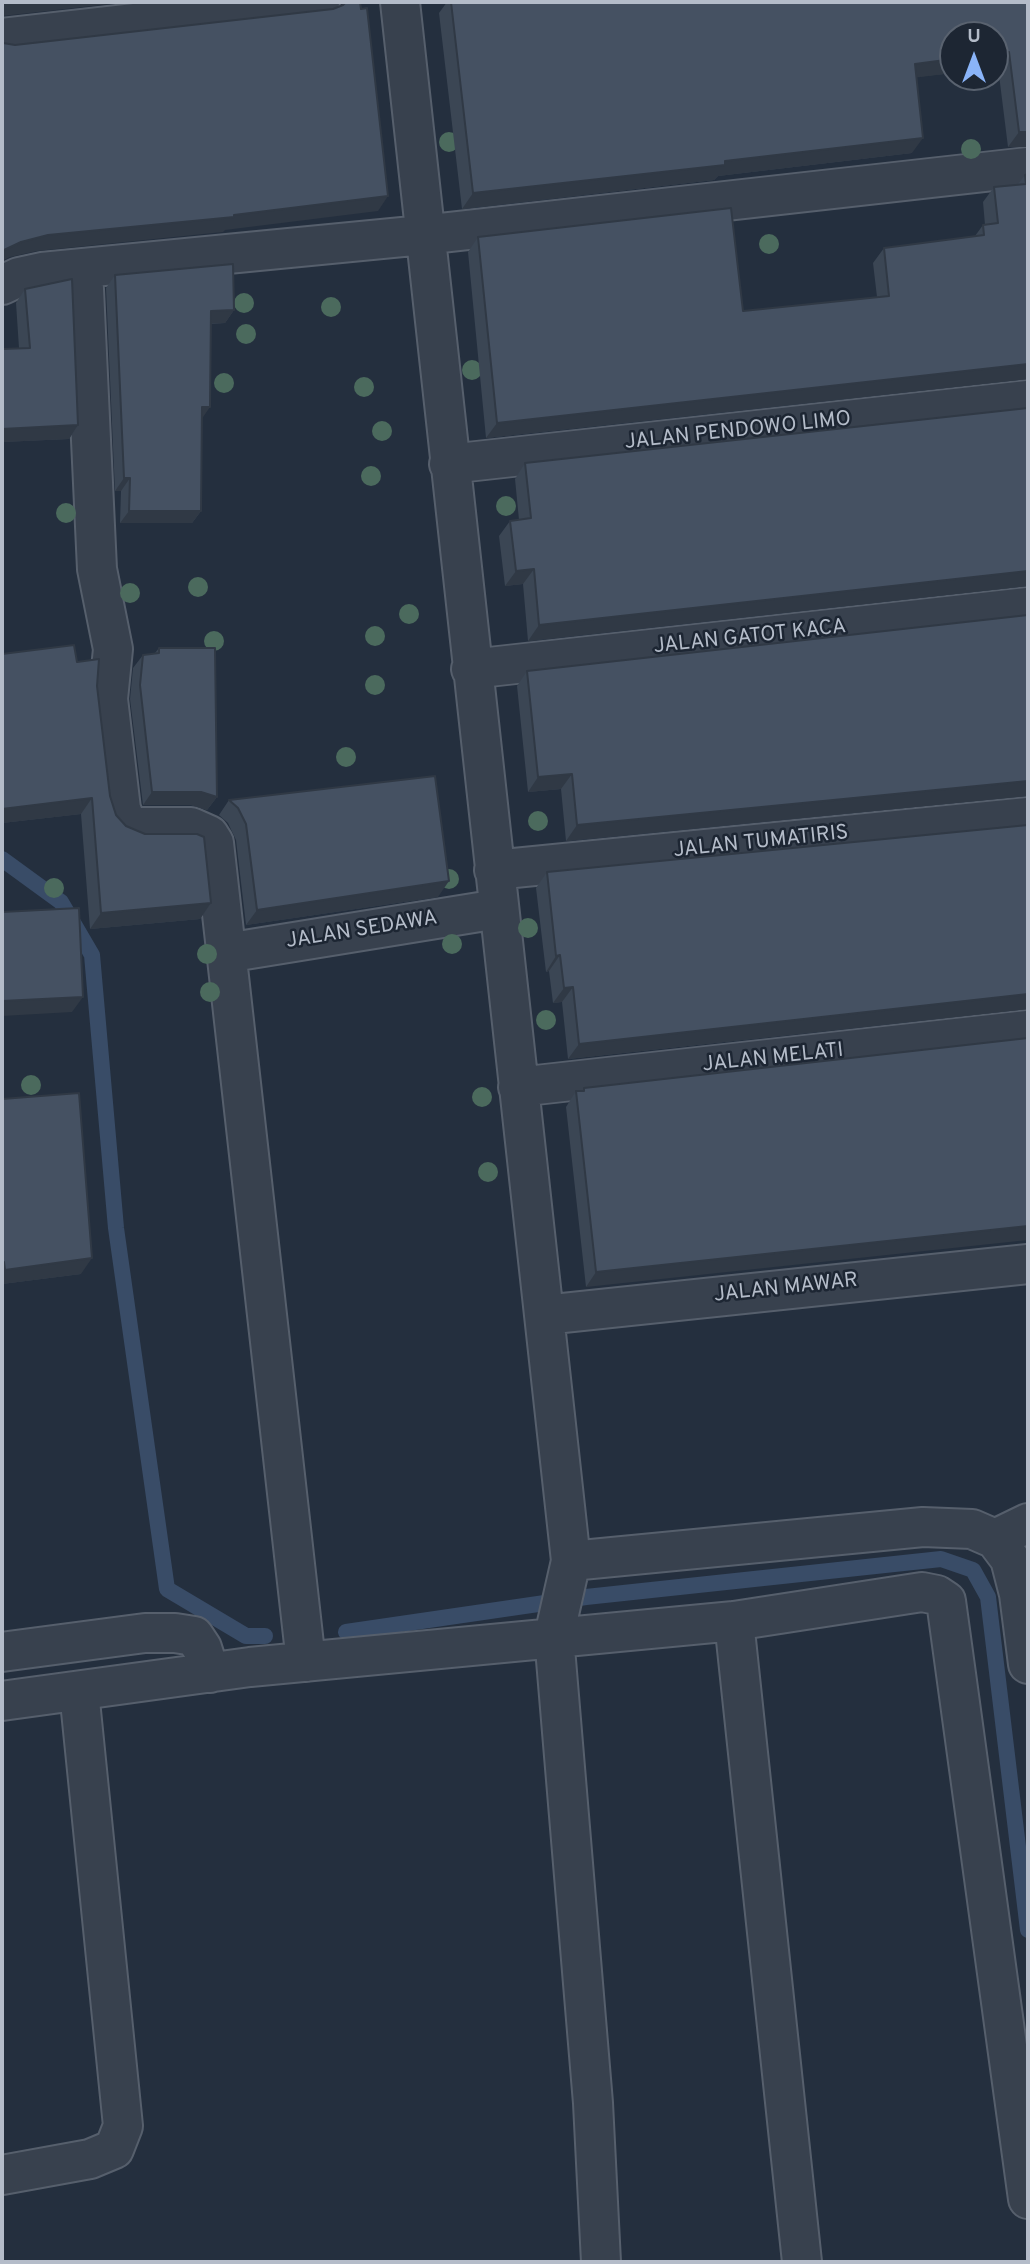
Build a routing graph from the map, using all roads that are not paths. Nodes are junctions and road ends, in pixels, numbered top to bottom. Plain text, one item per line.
1 (320, 2) edge
2 (400, 2) edge
3 (2, 38) edge
4 (1028, 167) edge
5 (423, 235) junction
6 (83, 268) junction
7 (2, 285) edge
8 (1028, 400) edge
9 (449, 464) junction
10 (1028, 607) edge
11 (471, 668) junction
12 (1028, 817) edge
13 (494, 870) junction
14 (498, 909) junction
15 (226, 953) junction
16 (1028, 1030) edge
17 (519, 1087) junction
18 (1028, 1264) edge
19 (544, 1315) junction
20 (1012, 1531) edge
21 (569, 1569) junction
22 (734, 1621) junction
23 (556, 1630) junction
24 (2, 1652) edge
25 (306, 1662) junction
26 (1028, 1664) edge
27 (210, 1673) junction
28 (79, 1691) junction
29 (2, 1701) edge
30 (2, 2175) edge
31 (1028, 2199) edge
32 (601, 2262) edge
33 (802, 2262) edge

1 - 3 street
2 - 5 street
4 - 5 street
5 - 6 street
5 - 9 street
6 - 7 street
6 - 15 street
8 - 9 street, JALAN PENDOWO LIMO
9 - 11 street
10 - 11 street, JALAN GATOT KACA
11 - 13 street
12 - 13 street, JALAN TUMATIRIS
13 - 14 street
14 - 15 street, JALAN SEDAWA
14 - 17 street
15 - 25 street
16 - 17 street, JALAN MELATI
17 - 19 street
18 - 19 street, JALAN MAWAR
19 - 21 street
20 - 21 street
20 - 26 street
21 - 23 street
22 - 23 street
22 - 31 street
22 - 33 street
23 - 25 street
23 - 32 street
24 - 27 street
25 - 27 street
27 - 28 street
28 - 29 street
28 - 30 street

